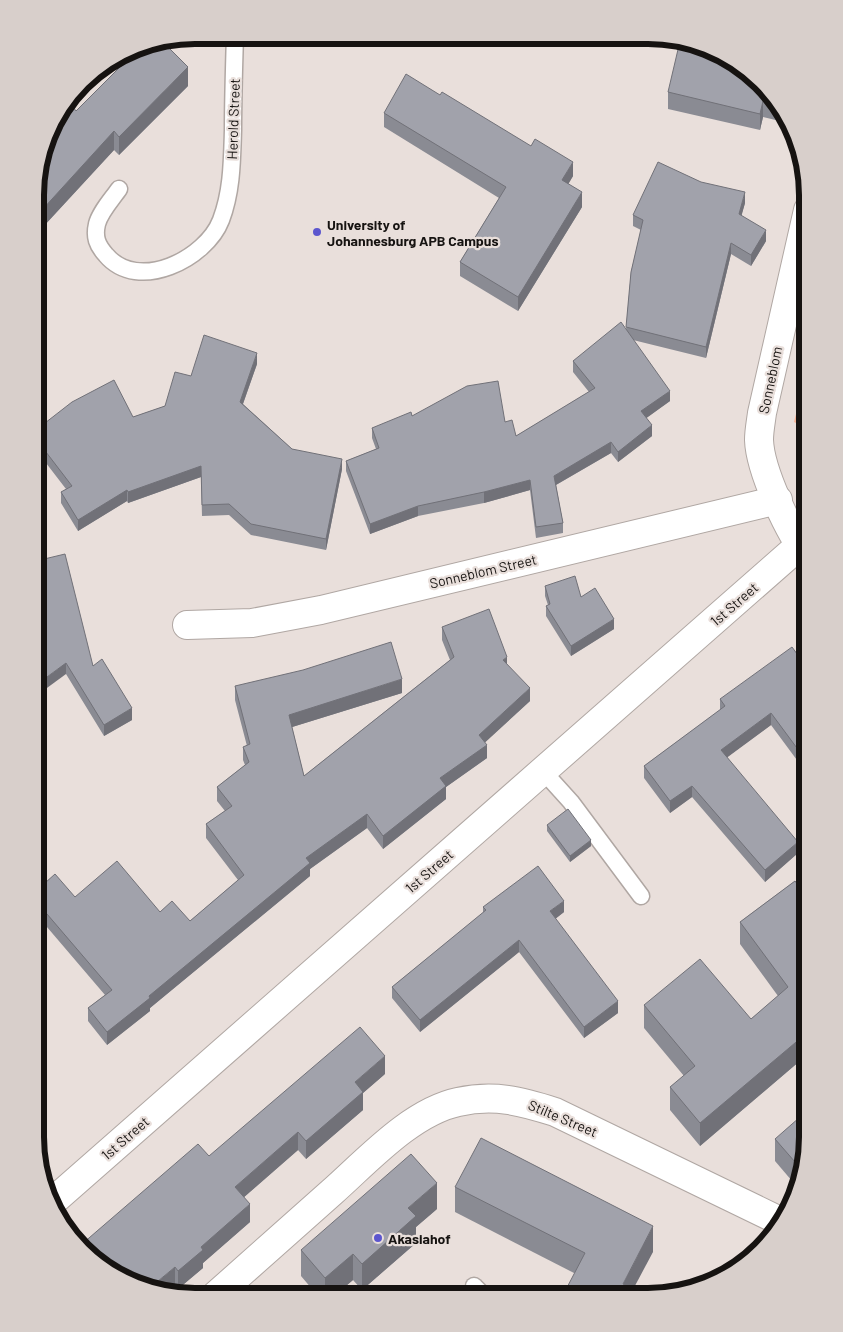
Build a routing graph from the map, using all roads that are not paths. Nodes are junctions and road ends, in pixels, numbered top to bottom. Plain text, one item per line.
1 (235, 44) edge
2 (119, 189) dead end
3 (799, 250) edge
4 (778, 500) junction
5 (799, 537) edge
6 (799, 552) edge
7 (187, 625) dead end
8 (543, 771) junction
9 (641, 896) dead end
10 (57, 1198) edge
11 (775, 1219) edge
12 (224, 1288) edge

1 - 2 lane, Herold Street
3 - 4 street, Sonneblom
4 - 5 street, Sonneblom
4 - 7 street, Sonneblom Street
6 - 8 street, 1st Street
8 - 9 lane
8 - 10 street, 1st Street
11 - 12 street, Stilte Street

